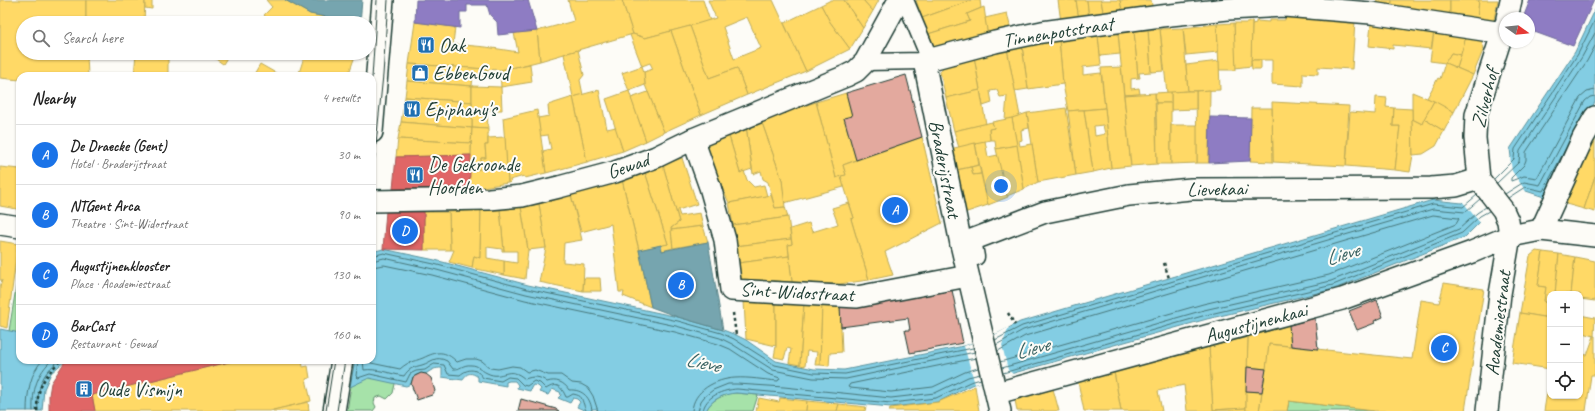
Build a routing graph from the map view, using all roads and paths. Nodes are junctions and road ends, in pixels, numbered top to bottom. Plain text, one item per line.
1 (383, 0) edge
2 (899, 0) edge
3 (905, 0) edge
4 (1511, 0) edge
5 (1283, 3) edge
6 (1508, 12) edge
7 (1499, 24) edge
8 (1499, 44) edge
9 (924, 61) junction
10 (865, 62) junction
11 (376, 84) edge
12 (1595, 117) edge
13 (693, 140) junction
14 (1480, 180) junction
15 (376, 201) edge
16 (0, 224) edge
17 (16, 226) edge
18 (1541, 230) junction
19 (1510, 236) junction
20 (1595, 236) edge
21 (969, 254) junction
22 (1164, 263) dead end
23 (1169, 278) dead end
24 (1008, 313) dead end
25 (1015, 325) dead end
26 (57, 364) edge
27 (341, 364) edge
28 (997, 395) edge
29 (37, 411) edge
30 (334, 411) edge
31 (1487, 411) edge

1 - 11 street
2 - 10 street, Gewad
3 - 9 street
4 - 6 street, Zilverhof
5 - 7 street, Tinnenpotstraat
5 - 9 street, Tinnenpotstraat
8 - 14 street, Zilverhof
9 - 10 street
9 - 21 street, Braderijstraat
10 - 13 street, Gewad
12 - 18 street
13 - 15 street, Gewad
13 - 21 street, Sint-Widostraat
14 - 19 street
14 - 21 street, Lievekaai
16 - 17 street
18 - 19 street, Augustijnenkaai
18 - 20 street, Augustijnenkaai
19 - 28 street, Augustijnenkaai
19 - 31 street, Academiestraat
21 - 28 street
22 - 23 path
24 - 25 path
26 - 29 path
27 - 30 street

